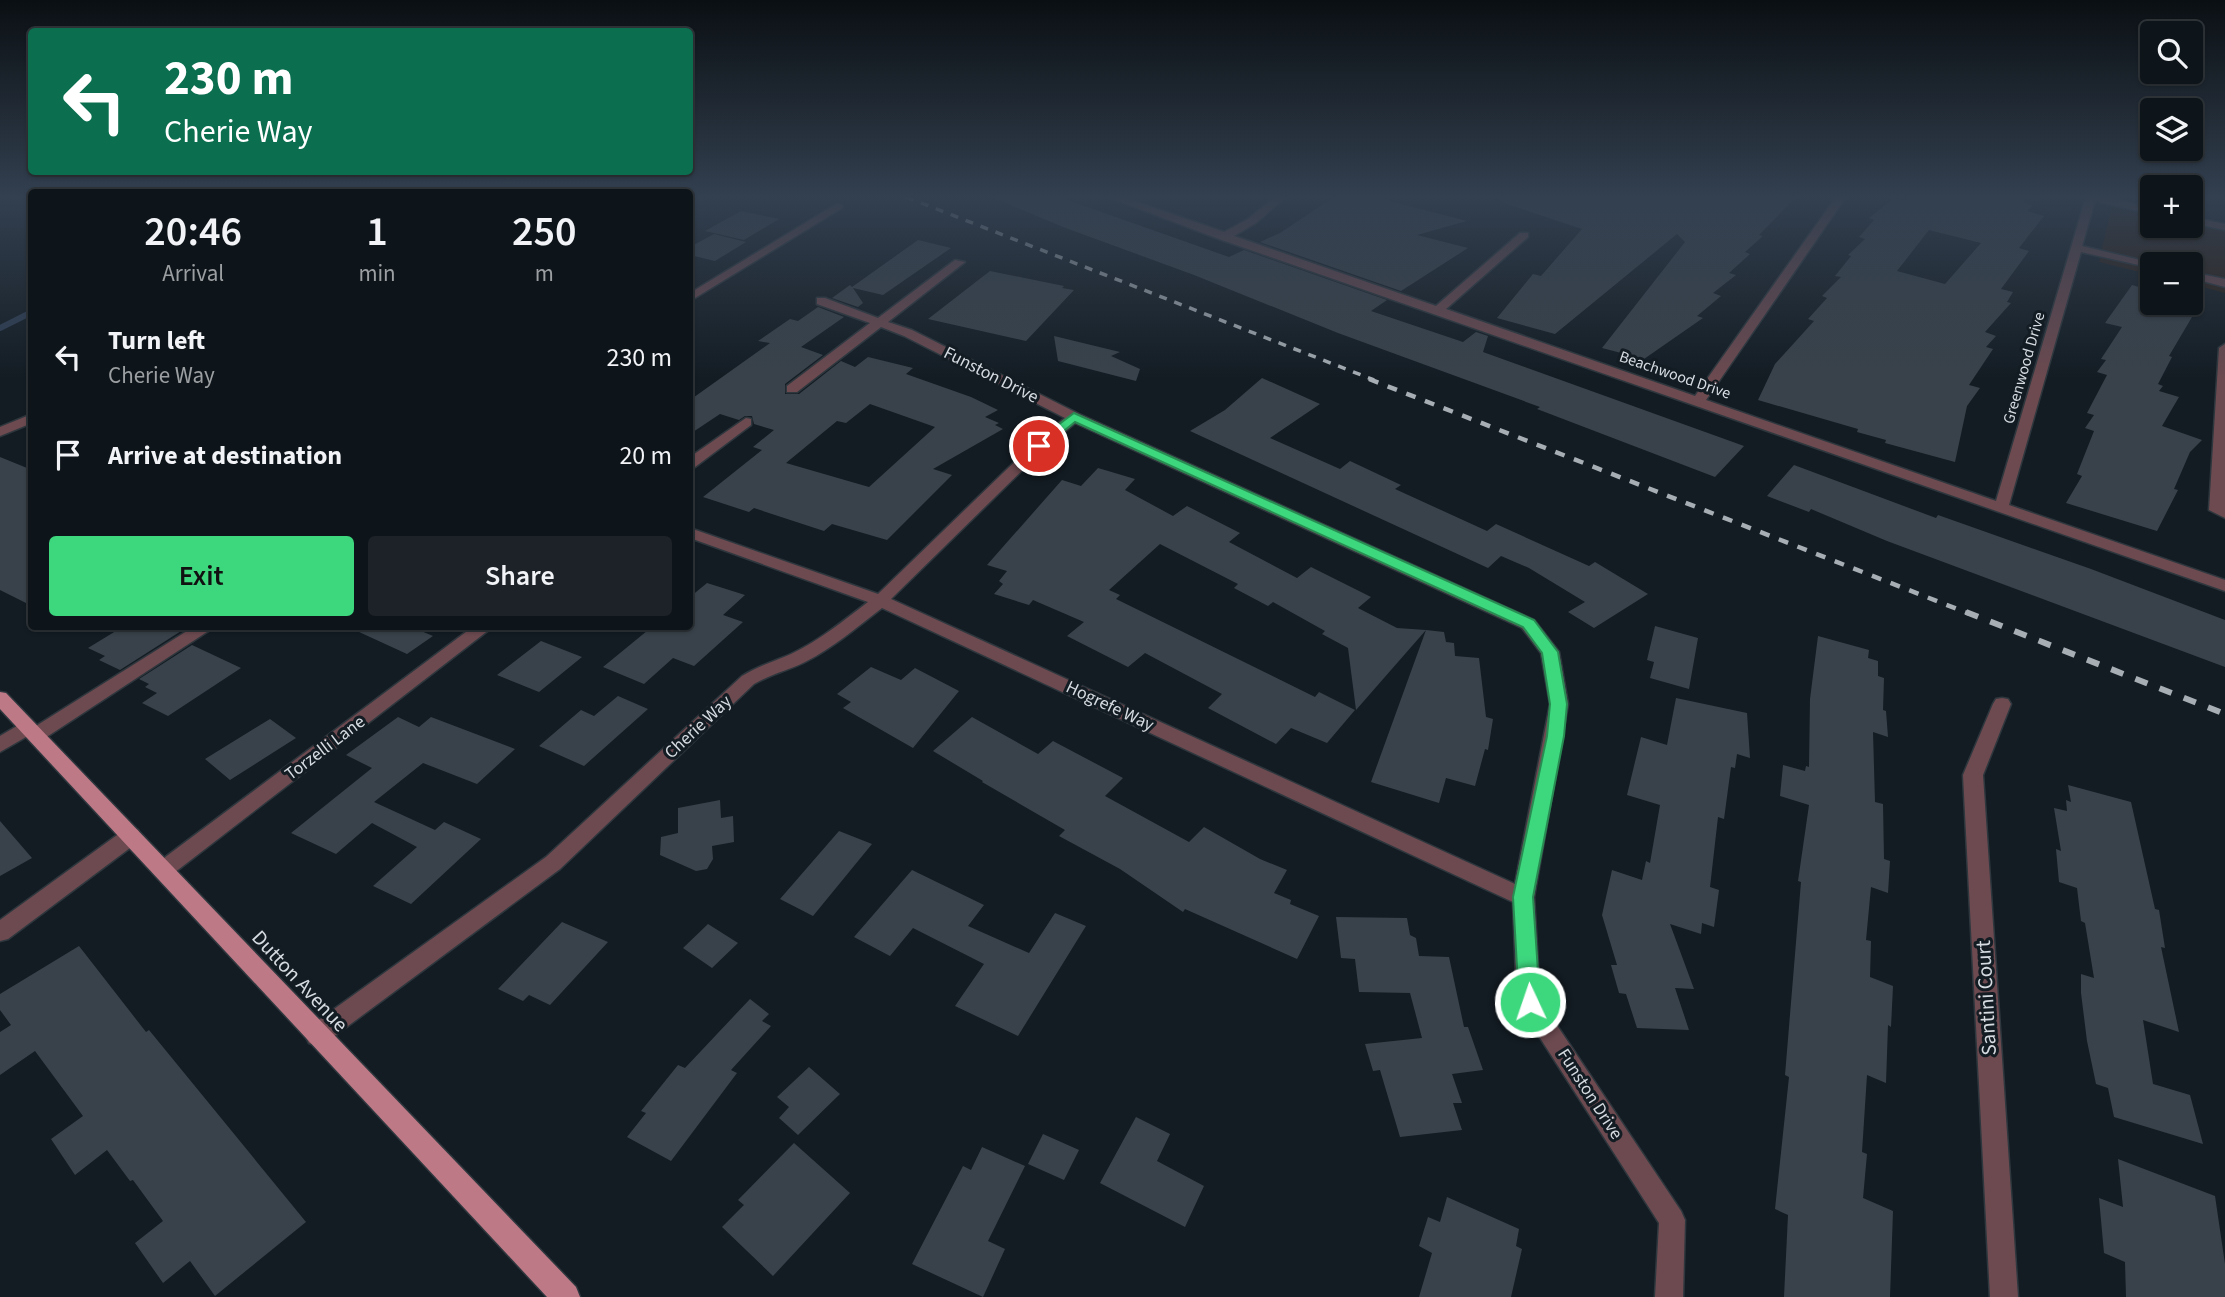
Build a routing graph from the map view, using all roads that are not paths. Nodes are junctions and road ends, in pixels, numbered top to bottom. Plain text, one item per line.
1 (755, 258) edge
2 (1284, 258) edge
3 (1498, 258) edge
4 (1799, 258) edge
5 (2075, 258) edge
6 (2119, 258) edge
7 (959, 262) dead end
8 (2140, 262) edge
9 (2203, 278) edge
10 (2225, 283) edge
11 (693, 296) edge
12 (821, 301) dead end
13 (1437, 311) junction
14 (881, 323) junction
15 (2225, 348) edge
16 (792, 389) dead end
17 (1698, 402) junction
18 (1074, 417) junction
19 (28, 420) edge
20 (746, 422) dead end
21 (0, 432) edge
22 (693, 462) edge
23 (2001, 508) junction
24 (2225, 513) edge
25 (693, 534) edge
26 (2225, 586) edge
27 (880, 601) junction
28 (201, 630) edge
29 (481, 630) edge
30 (0, 698) edge
31 (2002, 704) dead end
32 (31, 731) junction
33 (0, 745) edge
34 (131, 836) junction
35 (163, 870) junction
36 (1523, 897) junction
37 (0, 932) edge
38 (317, 1035) junction
39 (566, 1297) edge
40 (1669, 1297) edge
41 (2004, 1297) edge

1 - 11 street
2 - 13 street, Beachwood Drive
3 - 13 street
4 - 17 street
5 - 23 street, Greenwood Drive
6 - 8 street
7 - 14 street
9 - 10 street
12 - 14 street, Funston Drive
13 - 17 street, Beachwood Drive
14 - 16 street
14 - 18 street, Funston Drive
15 - 24 street
17 - 23 street, Beachwood Drive
18 - 27 street, Cherie Way
18 - 36 street, Funston Drive
19 - 21 street
20 - 22 street
23 - 26 street, Beachwood Drive
25 - 27 street, Hogrefe Way
27 - 36 street, Hogrefe Way
27 - 38 street, Cherie Way
28 - 32 street
29 - 35 street, Torzelli Lane
30 - 32 main road, Dutton Avenue
31 - 41 street, Santini Court
32 - 33 street
32 - 34 main road, Dutton Avenue
34 - 35 main road, Dutton Avenue
34 - 37 street
35 - 38 main road, Dutton Avenue
36 - 40 street, Funston Drive
38 - 39 main road, Dutton Avenue

